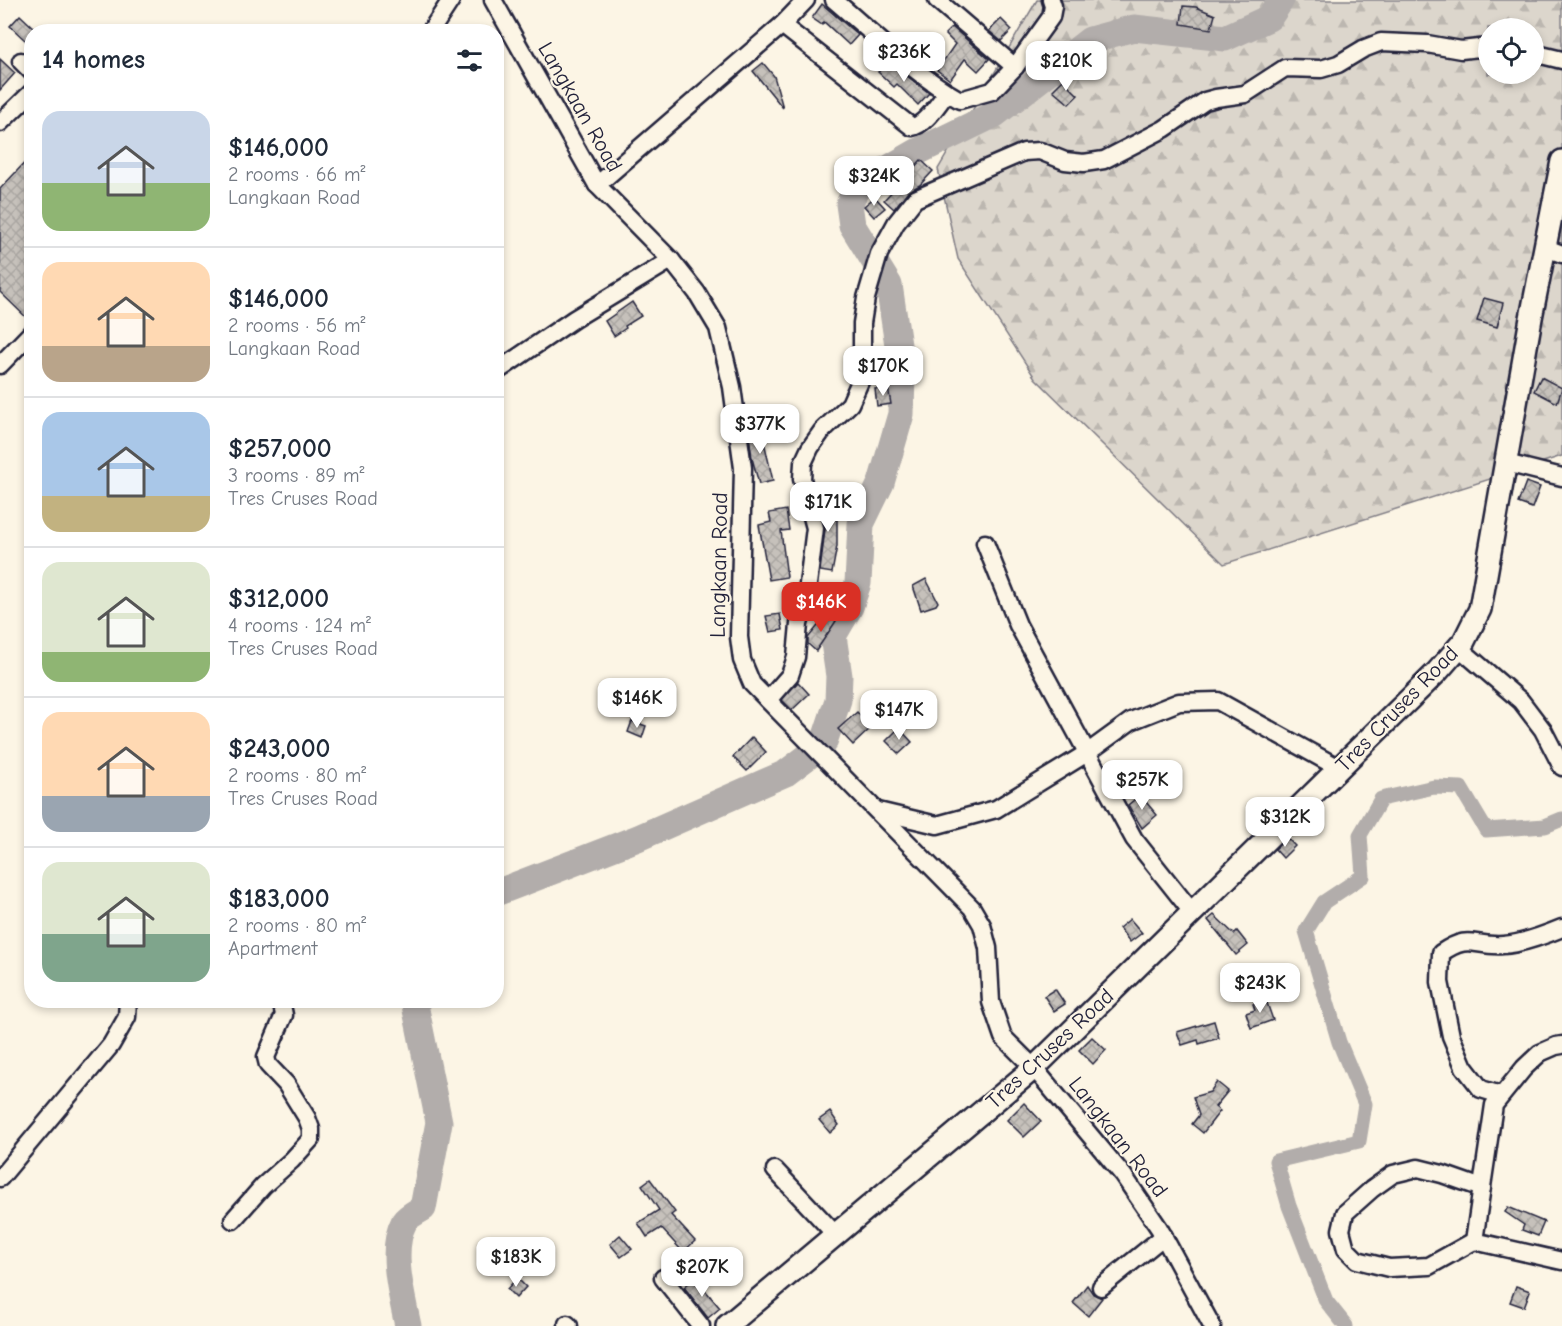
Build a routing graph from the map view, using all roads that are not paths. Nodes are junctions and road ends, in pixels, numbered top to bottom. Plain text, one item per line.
1 (452, 0) edge
2 (493, 0) edge
3 (806, 0) edge
4 (834, 0) edge
5 (937, 0) edge
6 (1051, 0) edge
7 (436, 24) edge
8 (782, 25) junction
9 (1478, 48) edge
10 (1544, 56) edge
11 (1562, 60) edge
12 (1015, 67) junction
13 (947, 93) junction
14 (24, 100) edge
15 (0, 123) edge
16 (1562, 161) edge
17 (597, 185) junction
18 (1554, 251) edge
19 (671, 260) junction
20 (24, 340) edge
21 (0, 365) edge
22 (504, 367) edge
23 (1506, 463) junction
24 (1562, 477) edge
25 (985, 543) dead end
26 (1458, 647) junction
27 (768, 700) junction
28 (1087, 753) junction
29 (1562, 767) edge
30 (1339, 768) junction
31 (877, 811) junction
32 (1192, 912) junction
33 (1562, 928) edge
34 (128, 1008) edge
35 (282, 1008) edge
36 (1562, 1046) edge
37 (1034, 1068) junction
38 (1501, 1095) junction
39 (775, 1170) dead end
40 (0, 1178) edge
41 (1482, 1188) junction
42 (233, 1220) dead end
43 (835, 1234) junction
44 (1164, 1236) junction
45 (1474, 1241) junction
46 (1561, 1256) edge
47 (663, 1278) dead end
48 (1101, 1287) dead end
49 (701, 1326) edge
50 (727, 1326) edge
51 (1212, 1326) edge

1 - 7 street
2 - 17 street, Langkaan Road
3 - 8 street
4 - 13 street
5 - 12 street
6 - 12 street
8 - 13 street
8 - 17 street
9 - 27 street
10 - 11 street
12 - 13 street
14 - 15 street
16 - 18 main road, Tres Cruses Road
17 - 19 street, Langkaan Road
18 - 23 main road, Tres Cruses Road
19 - 22 street
19 - 27 street, Langkaan Road
20 - 21 street
23 - 24 street
23 - 26 main road, Tres Cruses Road
25 - 28 street
26 - 29 street
26 - 30 main road, Tres Cruses Road
27 - 31 street, Langkaan Road
28 - 30 street
28 - 31 street
28 - 32 street
30 - 32 main road, Tres Cruses Road
31 - 37 street, Langkaan Road
32 - 37 main road, Tres Cruses Road
33 - 38 street
34 - 40 street
35 - 42 street
36 - 38 street
37 - 43 main road, Tres Cruses Road
37 - 44 street, Langkaan Road
38 - 41 street
39 - 43 street
41 - 45 street
41 - 45 street
43 - 50 main road, Tres Cruses Road
44 - 48 street
44 - 51 street, Langkaan Road
45 - 46 street
47 - 49 street

